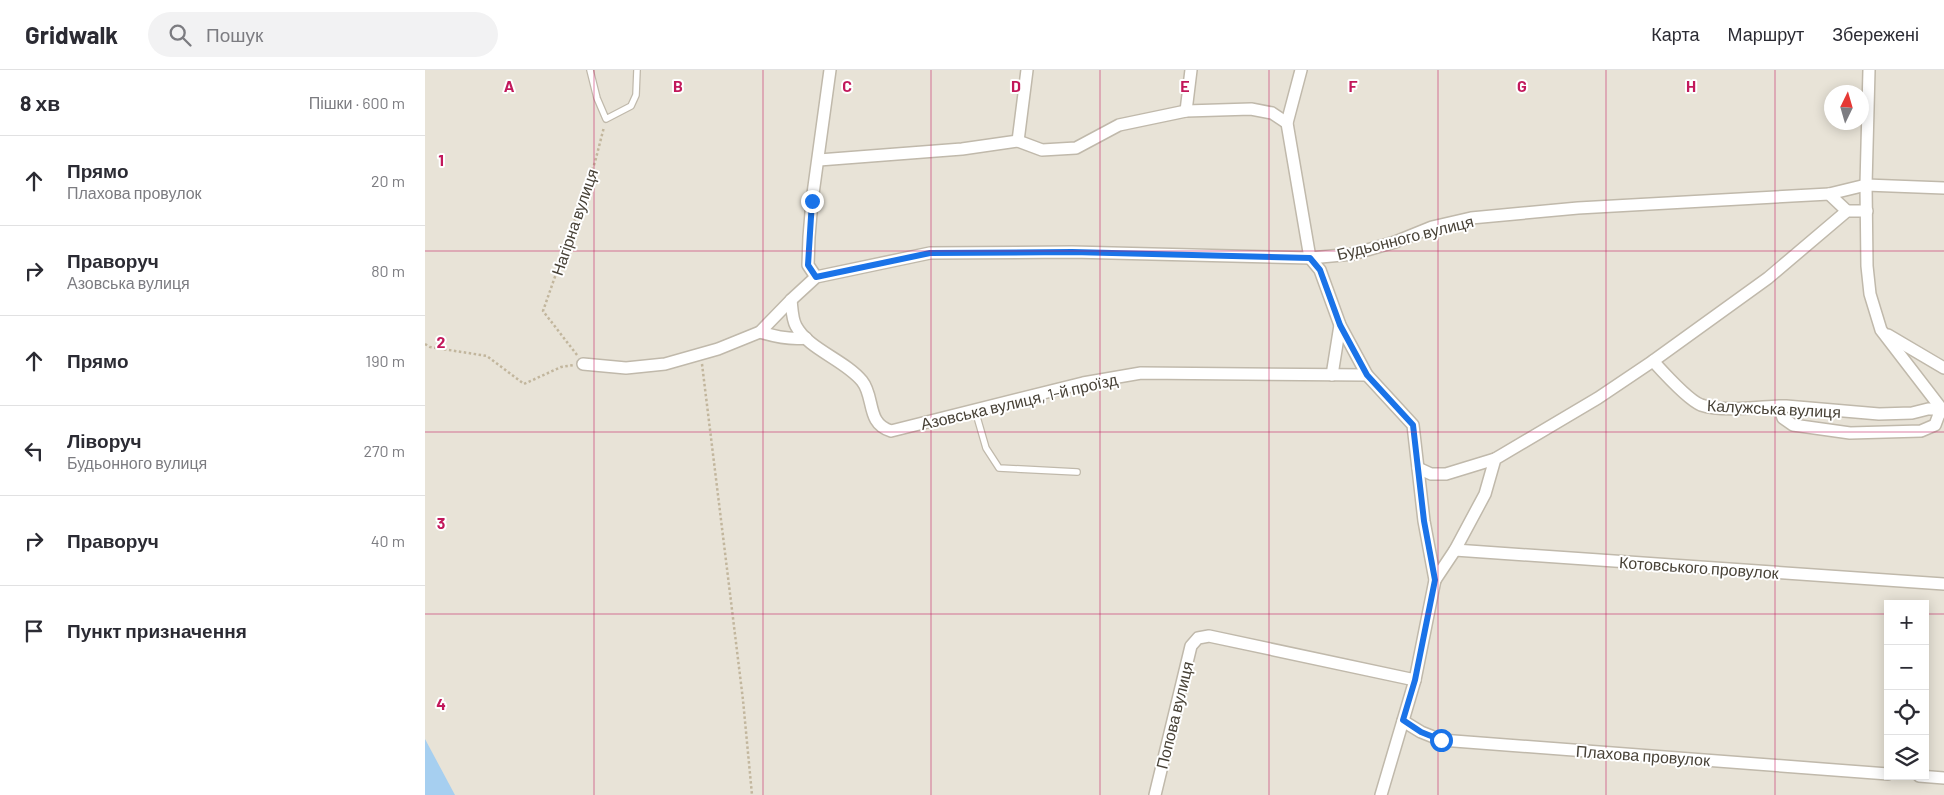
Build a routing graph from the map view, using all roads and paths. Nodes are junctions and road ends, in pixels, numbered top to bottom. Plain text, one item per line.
1 (590, 70) edge
2 (637, 70) edge
3 (830, 70) edge
4 (1027, 70) edge
5 (1191, 70) edge
6 (1301, 70) edge
7 (1869, 70) edge
8 (1186, 110) junction
9 (606, 119) junction
10 (1287, 123) junction
11 (1018, 141) junction
12 (819, 160) junction
13 (1866, 184) junction
14 (1944, 188) edge
15 (1829, 194) junction
16 (1847, 211) junction
17 (1867, 211) junction
18 (1310, 258) junction
19 (816, 277) junction
20 (791, 300) junction
21 (1340, 325) junction
22 (1881, 330) junction
23 (760, 332) junction
24 (806, 338) junction
25 (425, 344) edge
26 (700, 354) junction
27 (1653, 361) junction
28 (583, 364) junction
29 (1944, 368) edge
30 (1332, 374) junction
31 (1367, 375) junction
32 (1779, 406) junction
33 (975, 410) junction
34 (1943, 411) edge
35 (1495, 460) junction
36 (1418, 468) junction
37 (1077, 472) dead end
38 (1455, 550) junction
39 (1435, 580) junction
40 (1944, 584) edge
41 (1415, 680) junction
42 (1403, 720) junction
43 (1884, 774) edge
44 (1929, 777) edge
45 (1944, 778) edge
46 (752, 795) edge
47 (1155, 795) edge
48 (1381, 795) edge

1 - 9 lane
2 - 9 lane
3 - 12 street
4 - 11 street
5 - 8 street
6 - 10 street
7 - 13 street
8 - 10 street
8 - 11 street
9 - 28 path, Нагірна вулиця
10 - 18 street
11 - 12 street
12 - 19 street
13 - 14 street, Будьонного вулиця
13 - 15 street, Будьонного вулиця
13 - 17 street
15 - 16 street
15 - 18 street, Будьонного вулиця
16 - 17 street
16 - 27 street
17 - 22 street
18 - 19 street, Будьонного вулиця
18 - 21 street
19 - 20 street
20 - 23 street
20 - 24 street
21 - 30 street
21 - 31 street
22 - 29 street
22 - 34 street
23 - 24 street
23 - 26 street
24 - 33 street, Азовська вулиця, 1-й проїзд
25 - 28 path
26 - 28 street
26 - 46 path
27 - 32 street, Калужська вулиця
27 - 35 street
30 - 31 street, Азовська вулиця, 1-й проїзд
30 - 33 street, Азовська вулиця, 1-й проїзд
31 - 36 street
32 - 34 street, Калужська вулиця
32 - 34 street
33 - 37 lane
35 - 36 street
35 - 38 street
36 - 39 street
38 - 39 street
38 - 40 street, Котовського провулок
39 - 41 street
41 - 42 street
41 - 47 street, Попова вулиця
42 - 43 street, Плахова провулок
42 - 48 street
44 - 45 street

